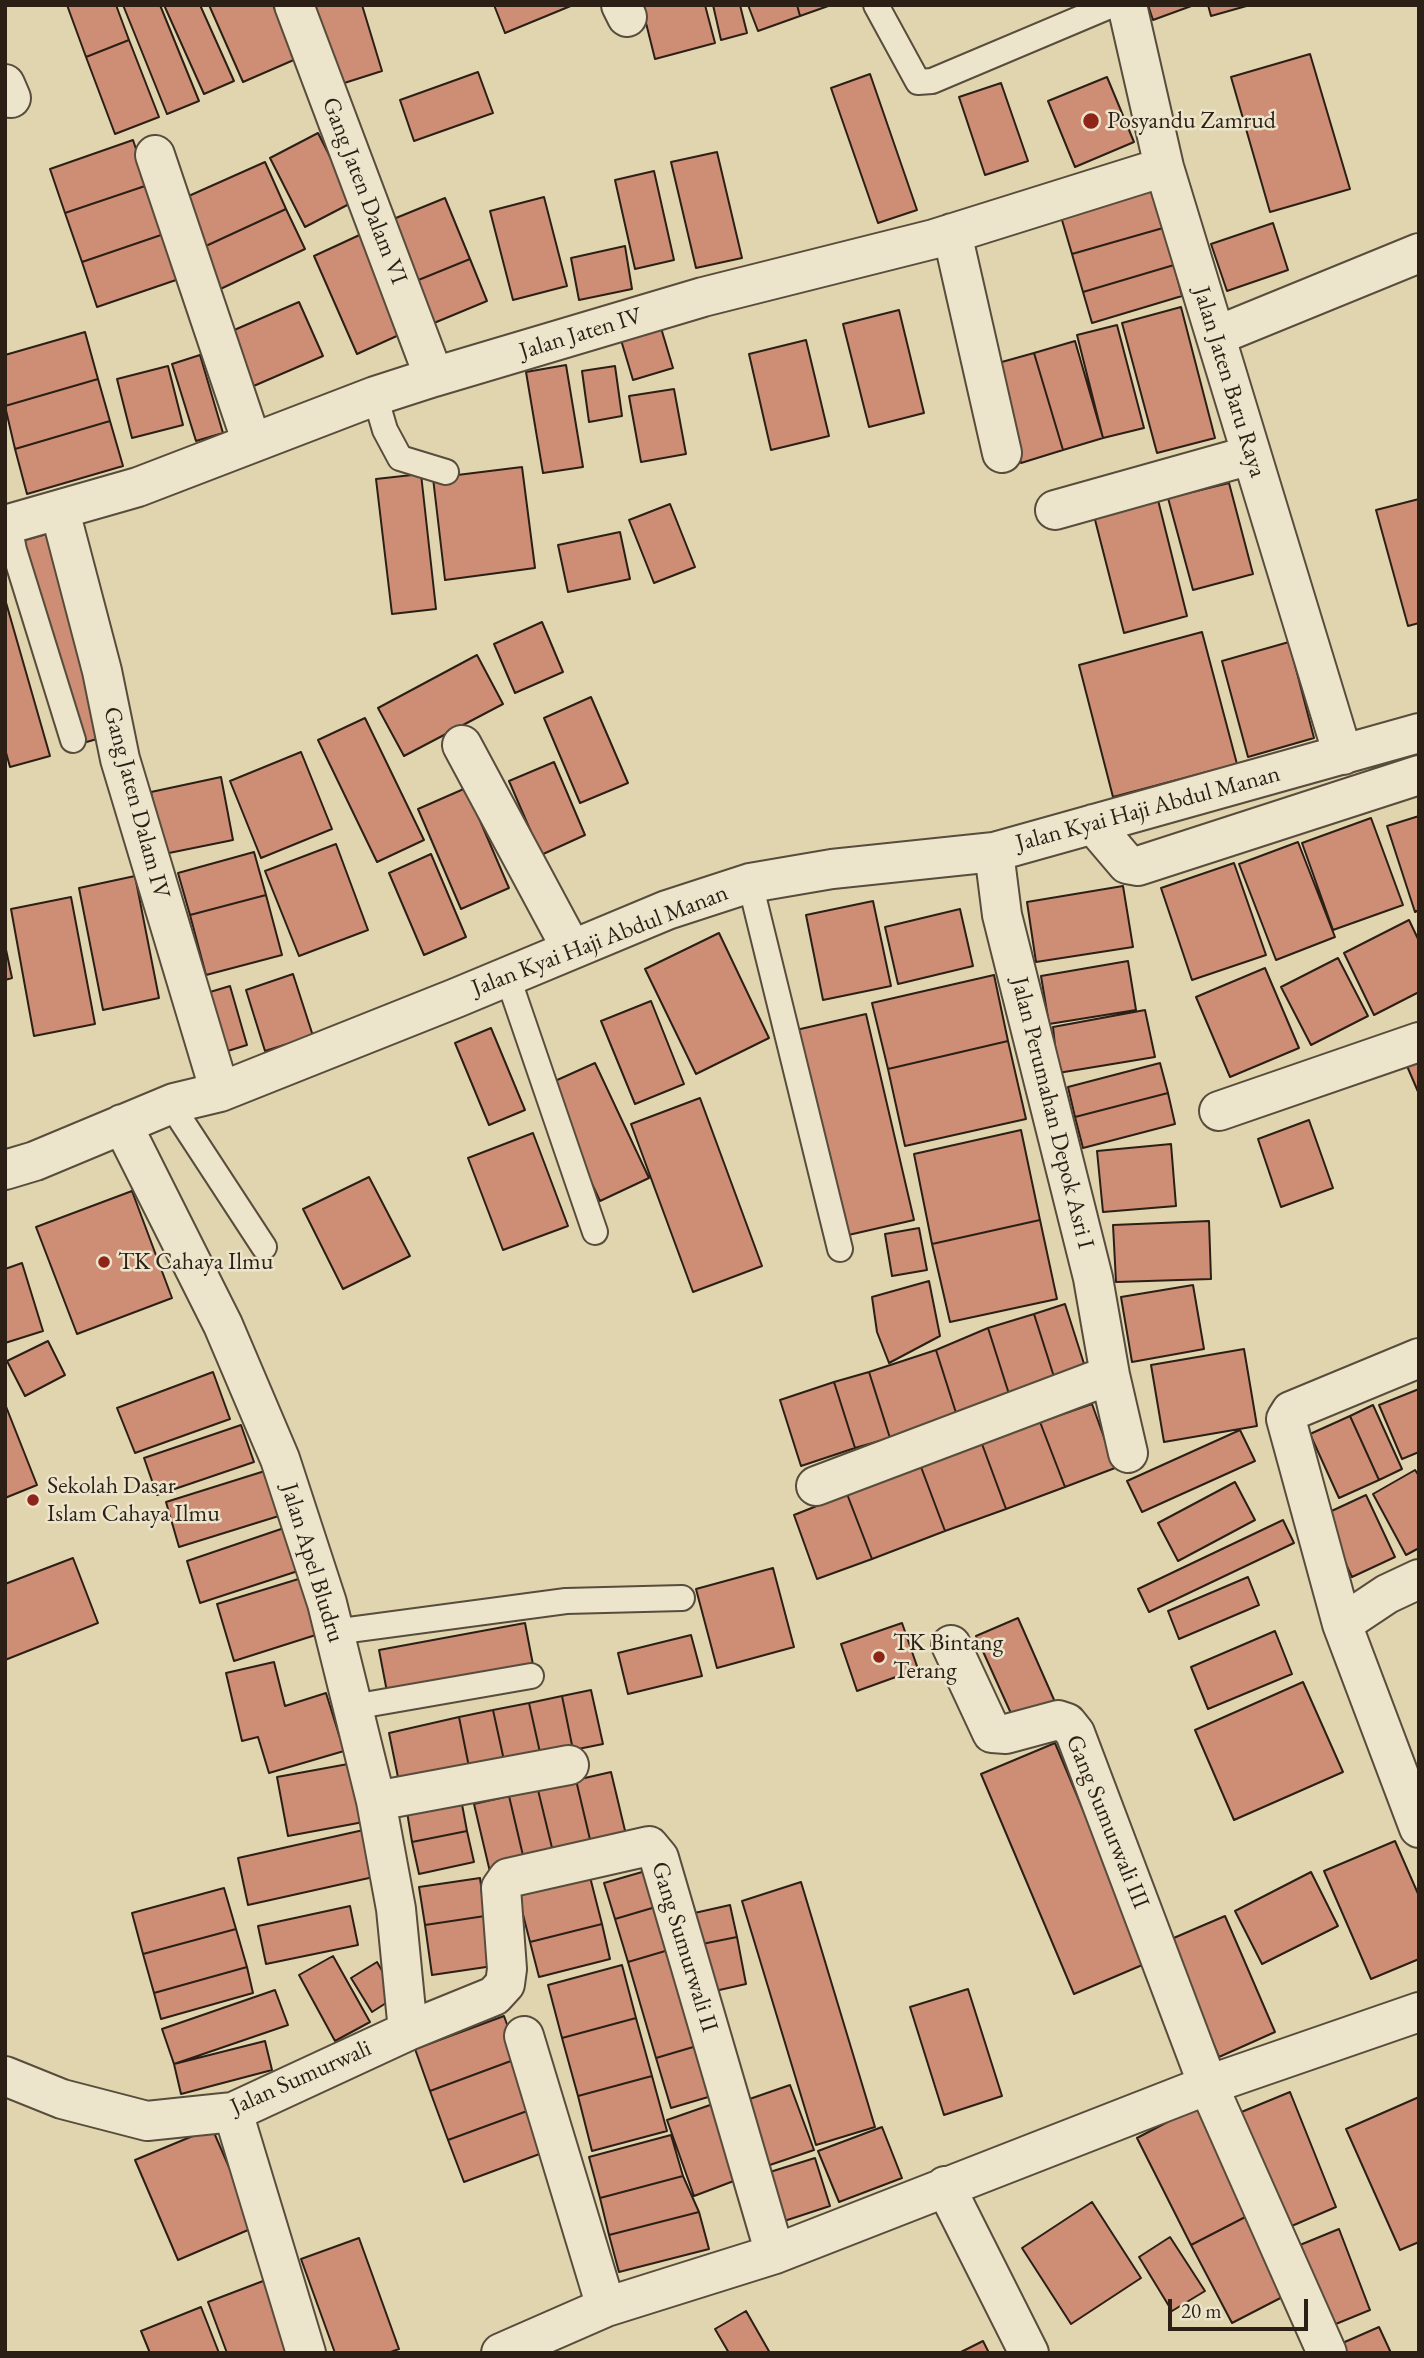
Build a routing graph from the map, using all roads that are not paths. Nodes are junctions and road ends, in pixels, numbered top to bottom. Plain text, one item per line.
1 (293, 5) edge
2 (876, 5) edge
3 (1112, 5) edge
4 (1127, 5) edge
5 (155, 155) dead end
6 (1164, 167) junction
7 (952, 233) junction
8 (1419, 253) edge
9 (1216, 335) junction
10 (434, 377) junction
11 (375, 396) junction
12 (252, 443) junction
13 (1002, 453) dead end
14 (1251, 455) junction
15 (446, 472) dead end
16 (1055, 510) dead end
17 (60, 512) junction
18 (7, 525) edge
19 (1419, 733) edge
20 (73, 740) dead end
21 (462, 745) dead end
22 (1343, 755) junction
23 (1419, 775) edge
24 (1093, 824) junction
25 (994, 852) junction
26 (750, 884) junction
27 (571, 948) junction
28 (507, 975) junction
29 (1419, 1042) edge
30 (220, 1092) junction
31 (174, 1103) junction
32 (1219, 1111) dead end
33 (122, 1124) junction
34 (5, 1170) edge
35 (595, 1232) dead end
36 (264, 1247) dead end
37 (840, 1249) dead end
38 (1419, 1358) edge
39 (1110, 1375) junction
40 (1128, 1453) dead end
41 (816, 1486) dead end
42 (1419, 1579) edge
43 (682, 1598) dead end
44 (1342, 1624) junction
45 (334, 1632) junction
46 (951, 1644) dead end
47 (531, 1676) dead end
48 (353, 1707) junction
49 (569, 1765) dead end
50 (376, 1801) junction
51 (1419, 1828) edge
52 (505, 1984) joint
53 (1419, 2012) edge
54 (408, 2031) junction
55 (524, 2036) dead end
56 (5, 2076) edge
57 (1208, 2085) junction
58 (233, 2112) junction
59 (945, 2186) junction
60 (775, 2254) junction
61 (606, 2307) junction
62 (306, 2353) edge
63 (501, 2353) edge
64 (1029, 2353) edge
65 (1327, 2353) edge

1 - 10 street, Gang Jaten Dalam VI
2 - 3 lane
4 - 6 street, Jalan Jaten Baru Raya
5 - 12 street
6 - 7 street, Jalan Jaten IV
6 - 9 street, Jalan Jaten Baru Raya
7 - 10 street, Jalan Jaten IV
7 - 13 street
8 - 9 street
9 - 14 street, Jalan Jaten Baru Raya
10 - 11 street, Jalan Jaten IV
11 - 12 street, Jalan Jaten IV
11 - 15 lane
12 - 17 street, Jalan Jaten IV
14 - 16 street
14 - 22 street, Jalan Jaten Baru Raya
17 - 18 street, Jalan Jaten IV
17 - 30 street, Gang Jaten Dalam IV
18 - 20 lane
19 - 22 street, Jalan Kyai Haji Abdul Manan
21 - 27 street
22 - 24 street, Jalan Kyai Haji Abdul Manan
23 - 24 street
24 - 25 street, Jalan Kyai Haji Abdul Manan
25 - 26 street, Jalan Kyai Haji Abdul Manan
25 - 39 street, Jalan Perumahan Depok Asri I
26 - 27 street, Jalan Kyai Haji Abdul Manan
26 - 37 lane
27 - 28 street, Jalan Kyai Haji Abdul Manan
28 - 30 street, Jalan Kyai Haji Abdul Manan
28 - 35 lane
29 - 32 street
30 - 31 street, Jalan Kyai Haji Abdul Manan
31 - 33 street, Jalan Kyai Haji Abdul Manan
31 - 36 lane
33 - 34 street, Jalan Kyai Haji Abdul Manan
33 - 45 street, Jalan Apel Bludru
38 - 44 street
39 - 40 street, Jalan Perumahan Depok Asri I
39 - 41 street
42 - 44 street
43 - 45 lane
44 - 51 street
45 - 48 street, Jalan Apel Bludru
46 - 57 street, Gang Sumurwali III
47 - 48 lane
48 - 50 street, Jalan Apel Bludru
49 - 50 street
50 - 54 street, Jalan Apel Bludru
52 - 54 street, Jalan Sumurwali
52 - 60 street, Gang Sumurwali II
53 - 57 street
54 - 58 street, Jalan Sumurwali
55 - 61 street
56 - 58 street, Jalan Sumurwali
57 - 59 street
57 - 65 street
58 - 62 street
59 - 60 street
59 - 64 street
60 - 61 street
61 - 63 street

